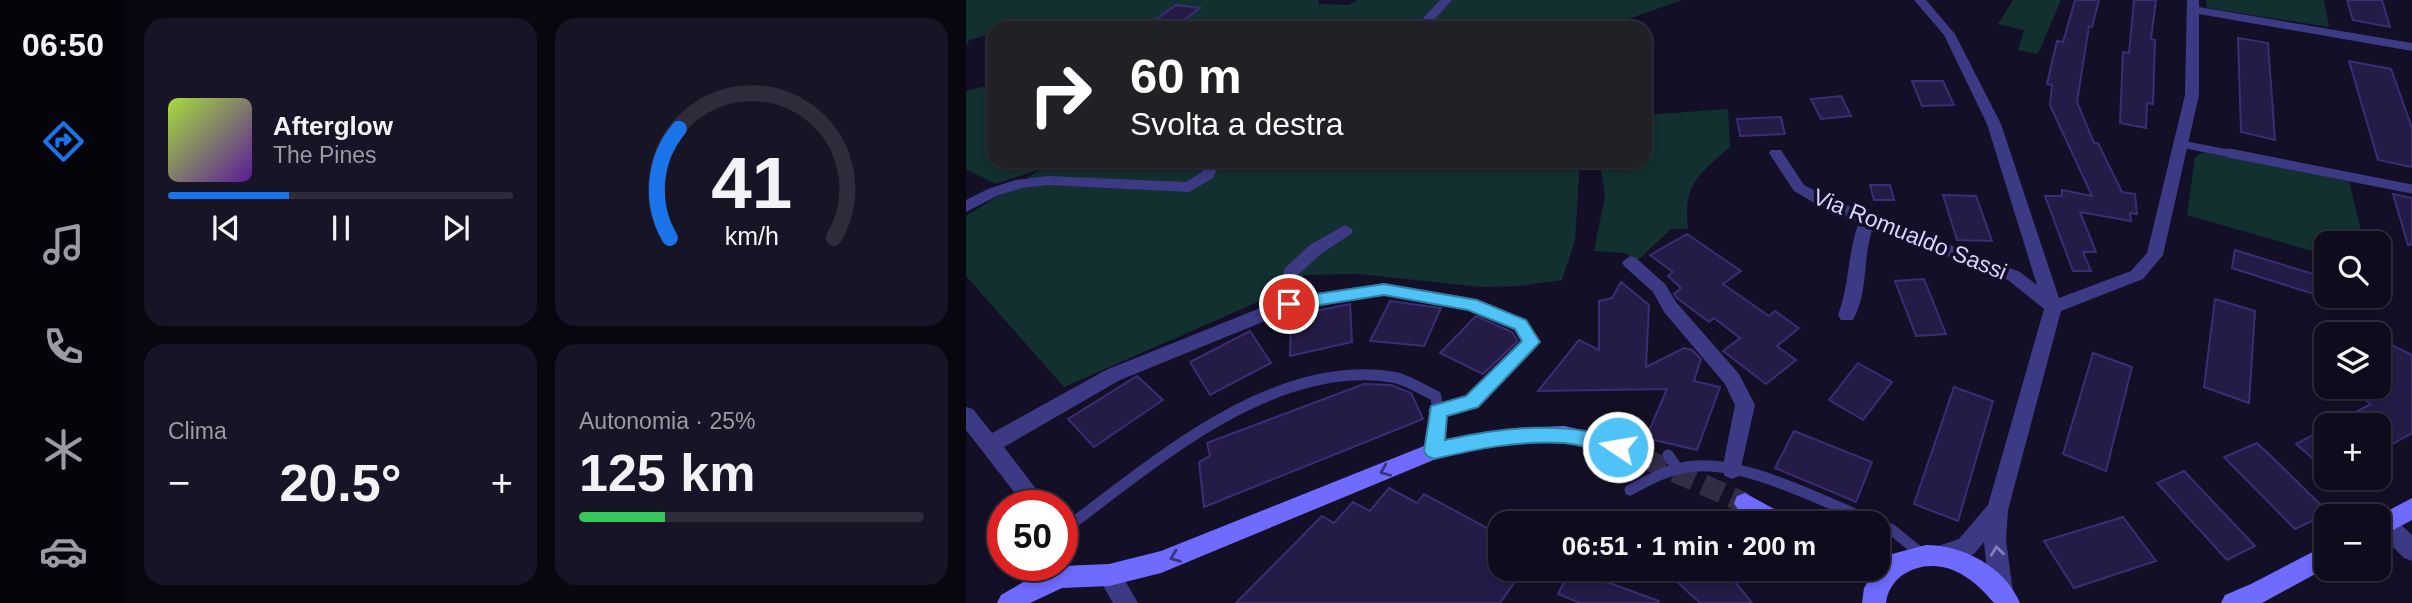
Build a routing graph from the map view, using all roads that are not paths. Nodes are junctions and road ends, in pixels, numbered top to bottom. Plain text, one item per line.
1 (1446, 0) edge
2 (1920, 0) edge
3 (2193, 5) edge
4 (1426, 21) edge
5 (2412, 47) edge
6 (2180, 144) junction
7 (1776, 153) dead end
8 (1211, 168) edge
9 (2412, 189) edge
10 (966, 207) edge
11 (1868, 219) junction
12 (1345, 230) dead end
13 (1630, 262) dead end
14 (1289, 304) junction
15 (2053, 307) junction
16 (1847, 315) dead end
17 (1438, 411) junction
18 (966, 415) edge
19 (989, 444) junction
20 (1618, 447) tunnel mouth
21 (1434, 451) junction
22 (1668, 455) dead end
23 (1678, 468) junction
24 (1732, 470) junction
25 (1025, 490) edge
26 (1630, 490) dead end
27 (1745, 503) tunnel mouth
28 (2412, 508) edge
29 (1997, 510) junction
30 (1759, 511) edge
31 (1842, 511) edge
32 (1078, 519) edge
33 (2391, 521) edge
34 (1890, 529) edge
35 (2391, 533) edge
36 (2412, 550) edge
37 (1931, 556) junction
38 (2314, 562) edge
39 (1890, 565) edge
40 (1078, 572) edge
41 (1109, 575) junction
42 (1044, 581) edge
43 (1880, 581) edge
44 (2005, 598) edge
45 (1009, 603) edge
46 (1126, 603) edge
47 (1874, 603) edge
48 (2233, 603) edge

1 - 4 street
2 - 15 street, Via Romualdo Sassi
3 - 5 street
3 - 6 street
6 - 9 lane
6 - 15 street
7 - 11 street, Via Romualdo Sassi
8 - 10 street
11 - 15 street, Via Romualdo Sassi
11 - 16 street
12 - 14 street
13 - 24 street
14 - 17 street
14 - 19 street
15 - 29 street
17 - 21 lane
17 - 32 lane
18 - 19 street
19 - 25 street
20 - 21 main road
21 -> 41 main road
22 - 23 lane
23 - 24 lane
23 - 26 lane
24 - 31 lane
27 - 30 main road
28 - 33 main road
29 - 37 street
44 -> 29 street
34 - 37 lane
35 - 36 street
37 - 39 main road
37 - 44 main road
38 - 48 main road
40 - 41 main road
41 - 46 street
42 - 45 main road
43 - 47 main road

